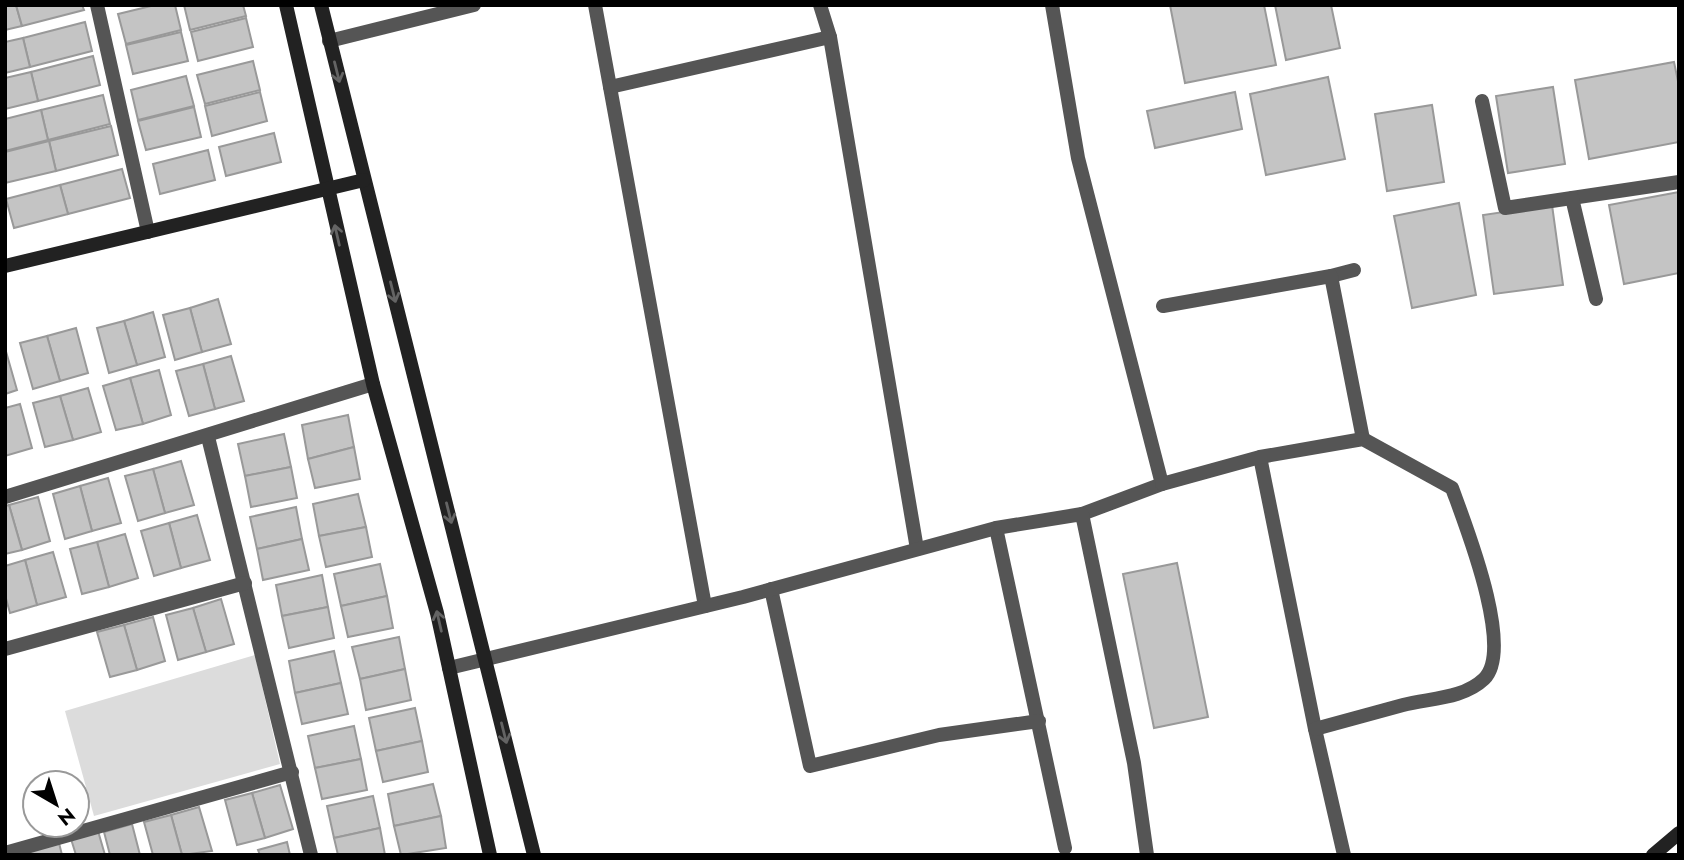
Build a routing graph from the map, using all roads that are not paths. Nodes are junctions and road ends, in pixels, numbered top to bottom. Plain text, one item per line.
1 (97, 5) edge
2 (286, 5) edge
3 (321, 5) edge
4 (474, 5) edge
5 (595, 5) edge
6 (820, 5) edge
7 (1052, 5) edge
8 (450, 8) edge
9 (830, 37) junction
10 (329, 41) junction
11 (610, 87) junction
12 (1482, 101) dead end
13 (364, 180) junction
14 (1679, 182) edge
15 (327, 190) junction
16 (1572, 198) junction
17 (148, 232) junction
18 (5, 266) edge
19 (1354, 270) dead end
20 (1331, 276) junction
21 (1596, 299) dead end
22 (1163, 306) dead end
23 (373, 384) junction
24 (208, 437) junction
25 (1363, 439) junction
26 (1260, 457) junction
27 (1162, 484) junction
28 (5, 497) edge
29 (1082, 514) junction
30 (996, 528) junction
31 (918, 549) junction
32 (245, 583) junction
33 (771, 589) junction
34 (705, 606) junction
35 (5, 649) edge
36 (487, 659) junction
37 (449, 668) junction
38 (1039, 721) junction
39 (1315, 729) junction
40 (292, 772) junction
41 (1679, 833) edge
42 (1065, 848) dead end
43 (5, 853) edge
44 (311, 855) edge
45 (490, 855) edge
46 (534, 855) edge
47 (1147, 855) edge
48 (1344, 855) edge
49 (1653, 855) edge

1 - 17 street
2 - 15 street
3 - 10 street
4 - 8 street
5 - 11 street
6 - 9 street
7 - 27 street
8 - 10 street
9 - 11 street
9 - 31 street
10 -> 13 street
11 - 34 street
12 - 16 street
13 - 15 street
13 -> 36 street
14 - 16 street
15 - 17 street
23 -> 15 street
16 - 21 street
17 - 18 street
19 - 20 street
20 - 22 street
20 - 25 street
23 - 24 street
37 -> 23 street
24 - 28 street
24 - 32 street
25 - 26 street
25 - 39 street
26 - 27 street
26 - 39 street
27 - 29 street
29 - 30 street
29 - 47 street
30 - 31 street
30 - 38 street
31 - 33 street
32 - 35 street
32 - 40 street
33 - 34 street
33 - 38 street
34 - 36 street
36 - 37 street
36 -> 46 street
37 - 45 street
38 - 42 street
39 - 48 street
40 - 43 street
40 - 44 street
41 - 49 street

